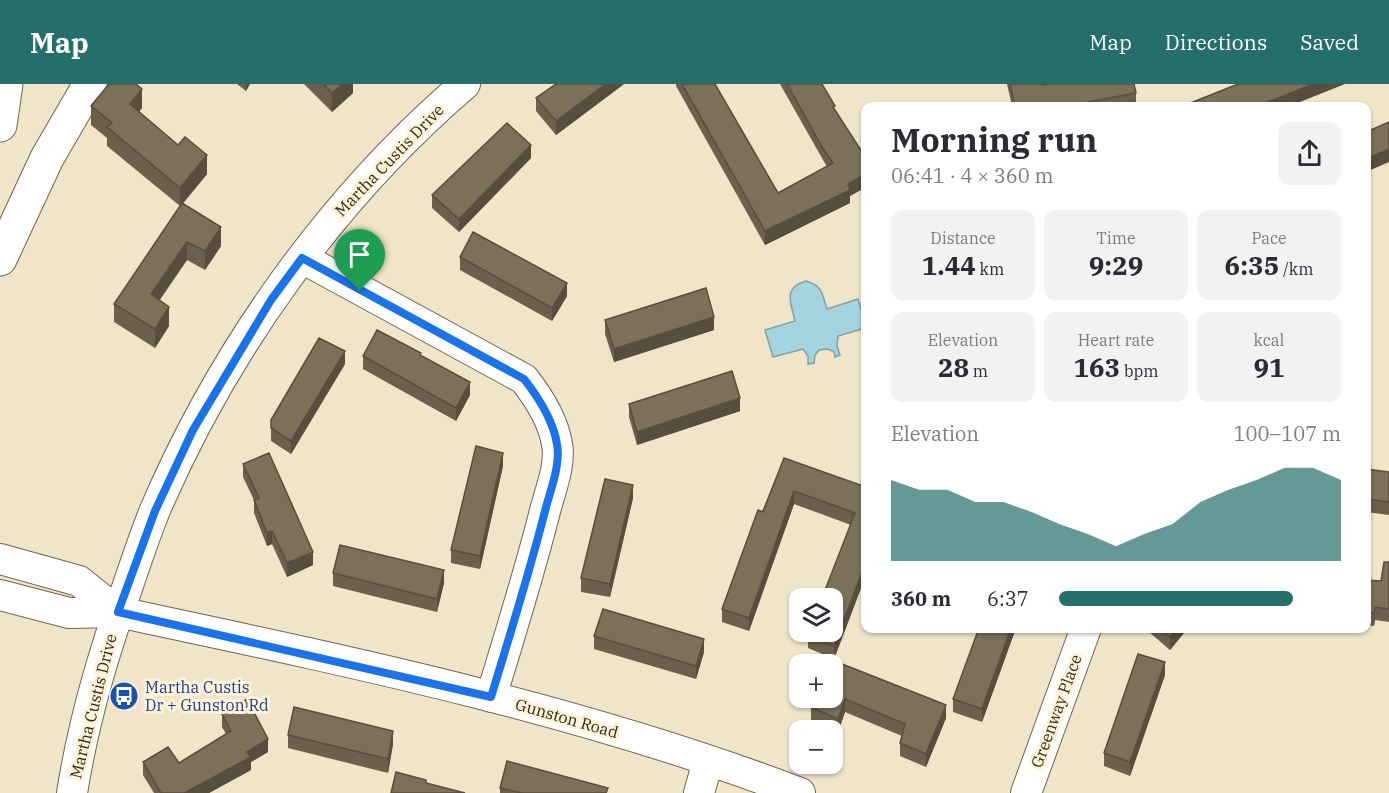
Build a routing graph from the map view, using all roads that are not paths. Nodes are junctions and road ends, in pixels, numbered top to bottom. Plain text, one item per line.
1 (6, 84) edge
2 (90, 84) edge
3 (465, 84) edge
4 (0, 125) edge
5 (302, 258) junction
6 (0, 259) edge
7 (0, 559) edge
8 (0, 595) edge
9 (118, 612) junction
10 (1084, 633) edge
11 (491, 697) junction
12 (708, 761) junction
13 (72, 793) edge
14 (699, 793) edge
15 (800, 793) edge
16 (1026, 793) edge

1 - 4 highway
2 - 6 highway
3 - 5 street, Martha Custis Drive
5 - 9 street, Martha Custis Drive
5 - 11 street
7 - 9 street, Gunston Road
8 - 9 street, Gunston Road
9 - 11 street, Gunston Road
9 - 13 street, Martha Custis Drive
10 - 16 street, Greenway Place
11 - 12 street, Gunston Road
12 - 14 street
12 - 15 street, Gunston Road

